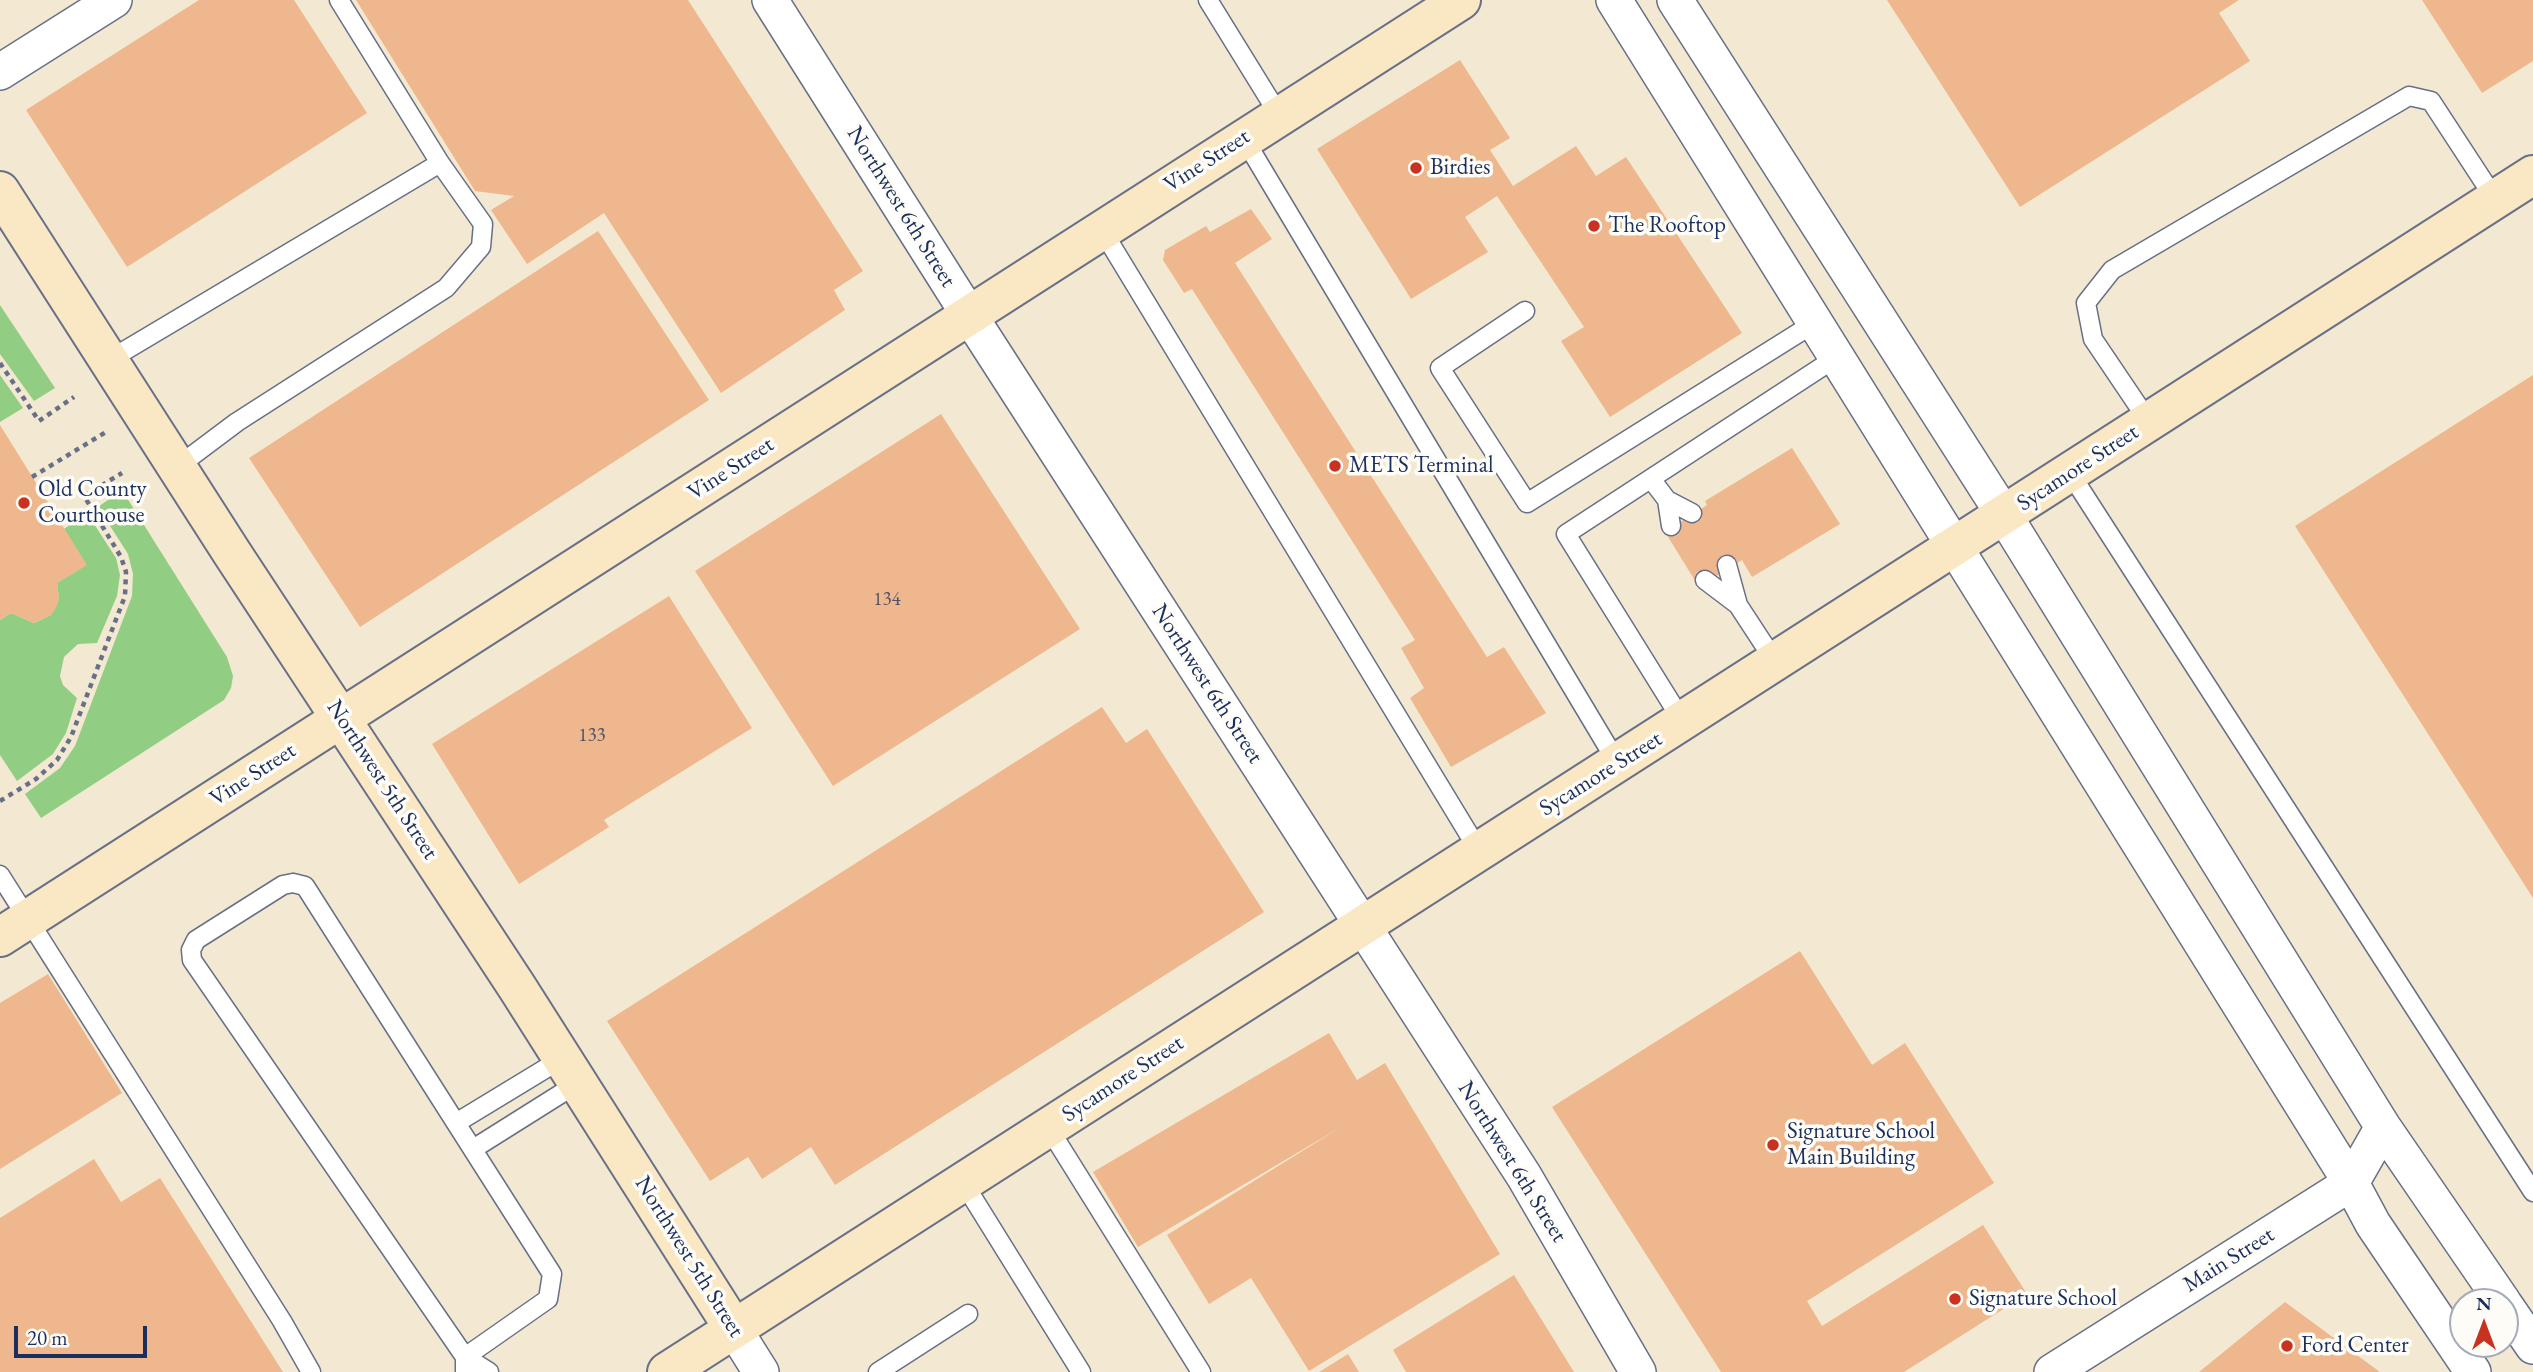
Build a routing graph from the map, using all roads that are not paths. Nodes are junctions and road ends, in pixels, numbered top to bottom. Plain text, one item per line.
1 (114, 0) edge
2 (339, 0) edge
3 (770, 0) edge
4 (1209, 0) edge
5 (1461, 0) edge
6 (1614, 0) edge
7 (1675, 0) edge
8 (0, 72) edge
9 (1279, 115) junction
10 (1243, 137) junction
11 (440, 163) junction
12 (2533, 175) edge
13 (0, 191) edge
14 (2495, 199) junction
15 (1102, 230) junction
16 (1525, 311) dead end
17 (969, 316) junction
18 (1816, 322) junction
19 (1837, 357) junction
20 (109, 360) junction
21 (2149, 422) junction
22 (177, 467) junction
23 (2070, 473) junction
24 (1651, 480) junction
25 (1667, 500) junction
26 (1692, 513) dead end
27 (2004, 515) junction
28 (1671, 526) dead end
29 (1956, 547) junction
30 (1727, 565) dead end
31 (1705, 580) dead end
32 (1738, 605) junction
33 (1776, 663) junction
34 (342, 718) junction
35 (1683, 722) junction
36 (1618, 764) junction
37 (1479, 852) junction
38 (0, 875) edge
39 (1362, 926) junction
40 (14, 928) edge
41 (570, 1071) junction
42 (456, 1123) junction
43 (1048, 1127) junction
44 (2383, 1127) junction
45 (473, 1149) junction
46 (963, 1182) junction
47 (2351, 1183) junction
48 (2533, 1192) edge
49 (2493, 1288) edge
50 (968, 1314) dead end
51 (2519, 1326) edge
52 (734, 1329) junction
53 (2533, 1346) edge
54 (465, 1365) edge
55 (311, 1372) edge
56 (489, 1372) edge
57 (667, 1372) edge
58 (761, 1372) edge
59 (878, 1372) edge
60 (1081, 1372) edge
61 (1201, 1372) edge
62 (1638, 1372) edge
63 (2052, 1372) edge
64 (2473, 1372) edge

1 - 8 street
2 - 11 lane
3 - 17 street, Northwest 6th Street
4 - 9 lane
5 - 9 main road, Vine Street
6 - 18 street
7 - 27 street
9 - 10 main road, Vine Street
10 - 15 main road, Vine Street
10 - 36 lane
11 - 20 lane
11 - 22 lane
12 - 14 main road, Sycamore Street
13 - 20 main road, Northwest 5th Street
14 - 21 main road, Sycamore Street
14 - 21 lane
15 - 17 main road, Vine Street
15 - 37 lane
16 - 18 lane
17 - 34 main road, Vine Street
17 - 39 street, Northwest 6th Street
18 - 19 street
19 - 24 lane
19 - 29 street
20 - 22 main road, Northwest 5th Street
21 - 23 main road, Sycamore Street
22 - 34 main road, Northwest 5th Street
23 - 27 main road, Sycamore Street
23 - 48 lane
24 - 25 lane
24 - 35 lane
25 - 26 lane
25 - 28 lane
27 - 29 main road, Sycamore Street
27 - 44 street
29 - 33 main road, Sycamore Street
29 - 47 street
30 - 32 lane
31 - 32 lane
32 - 33 lane
33 - 35 main road, Sycamore Street
34 - 40 main road, Vine Street
34 - 41 main road, Northwest 5th Street
35 - 36 main road, Sycamore Street
36 - 37 main road, Sycamore Street
37 - 39 main road, Sycamore Street
38 - 40 lane
39 - 43 main road, Sycamore Street
39 - 62 street, Northwest 6th Street
40 - 55 lane
41 - 42 lane
41 - 45 lane
41 - 52 main road, Northwest 5th Street
42 - 45 lane
42 - 54 lane
43 - 46 main road, Sycamore Street
43 - 61 lane
44 - 47 street, Main Street
44 - 49 street
45 - 54 lane
46 - 52 main road, Sycamore Street
46 - 60 lane
47 - 63 street, Main Street
47 - 64 street
50 - 59 lane
51 - 53 street
52 - 57 main road, Sycamore Street
52 - 58 street, Northwest 5th Street
54 - 56 lane

